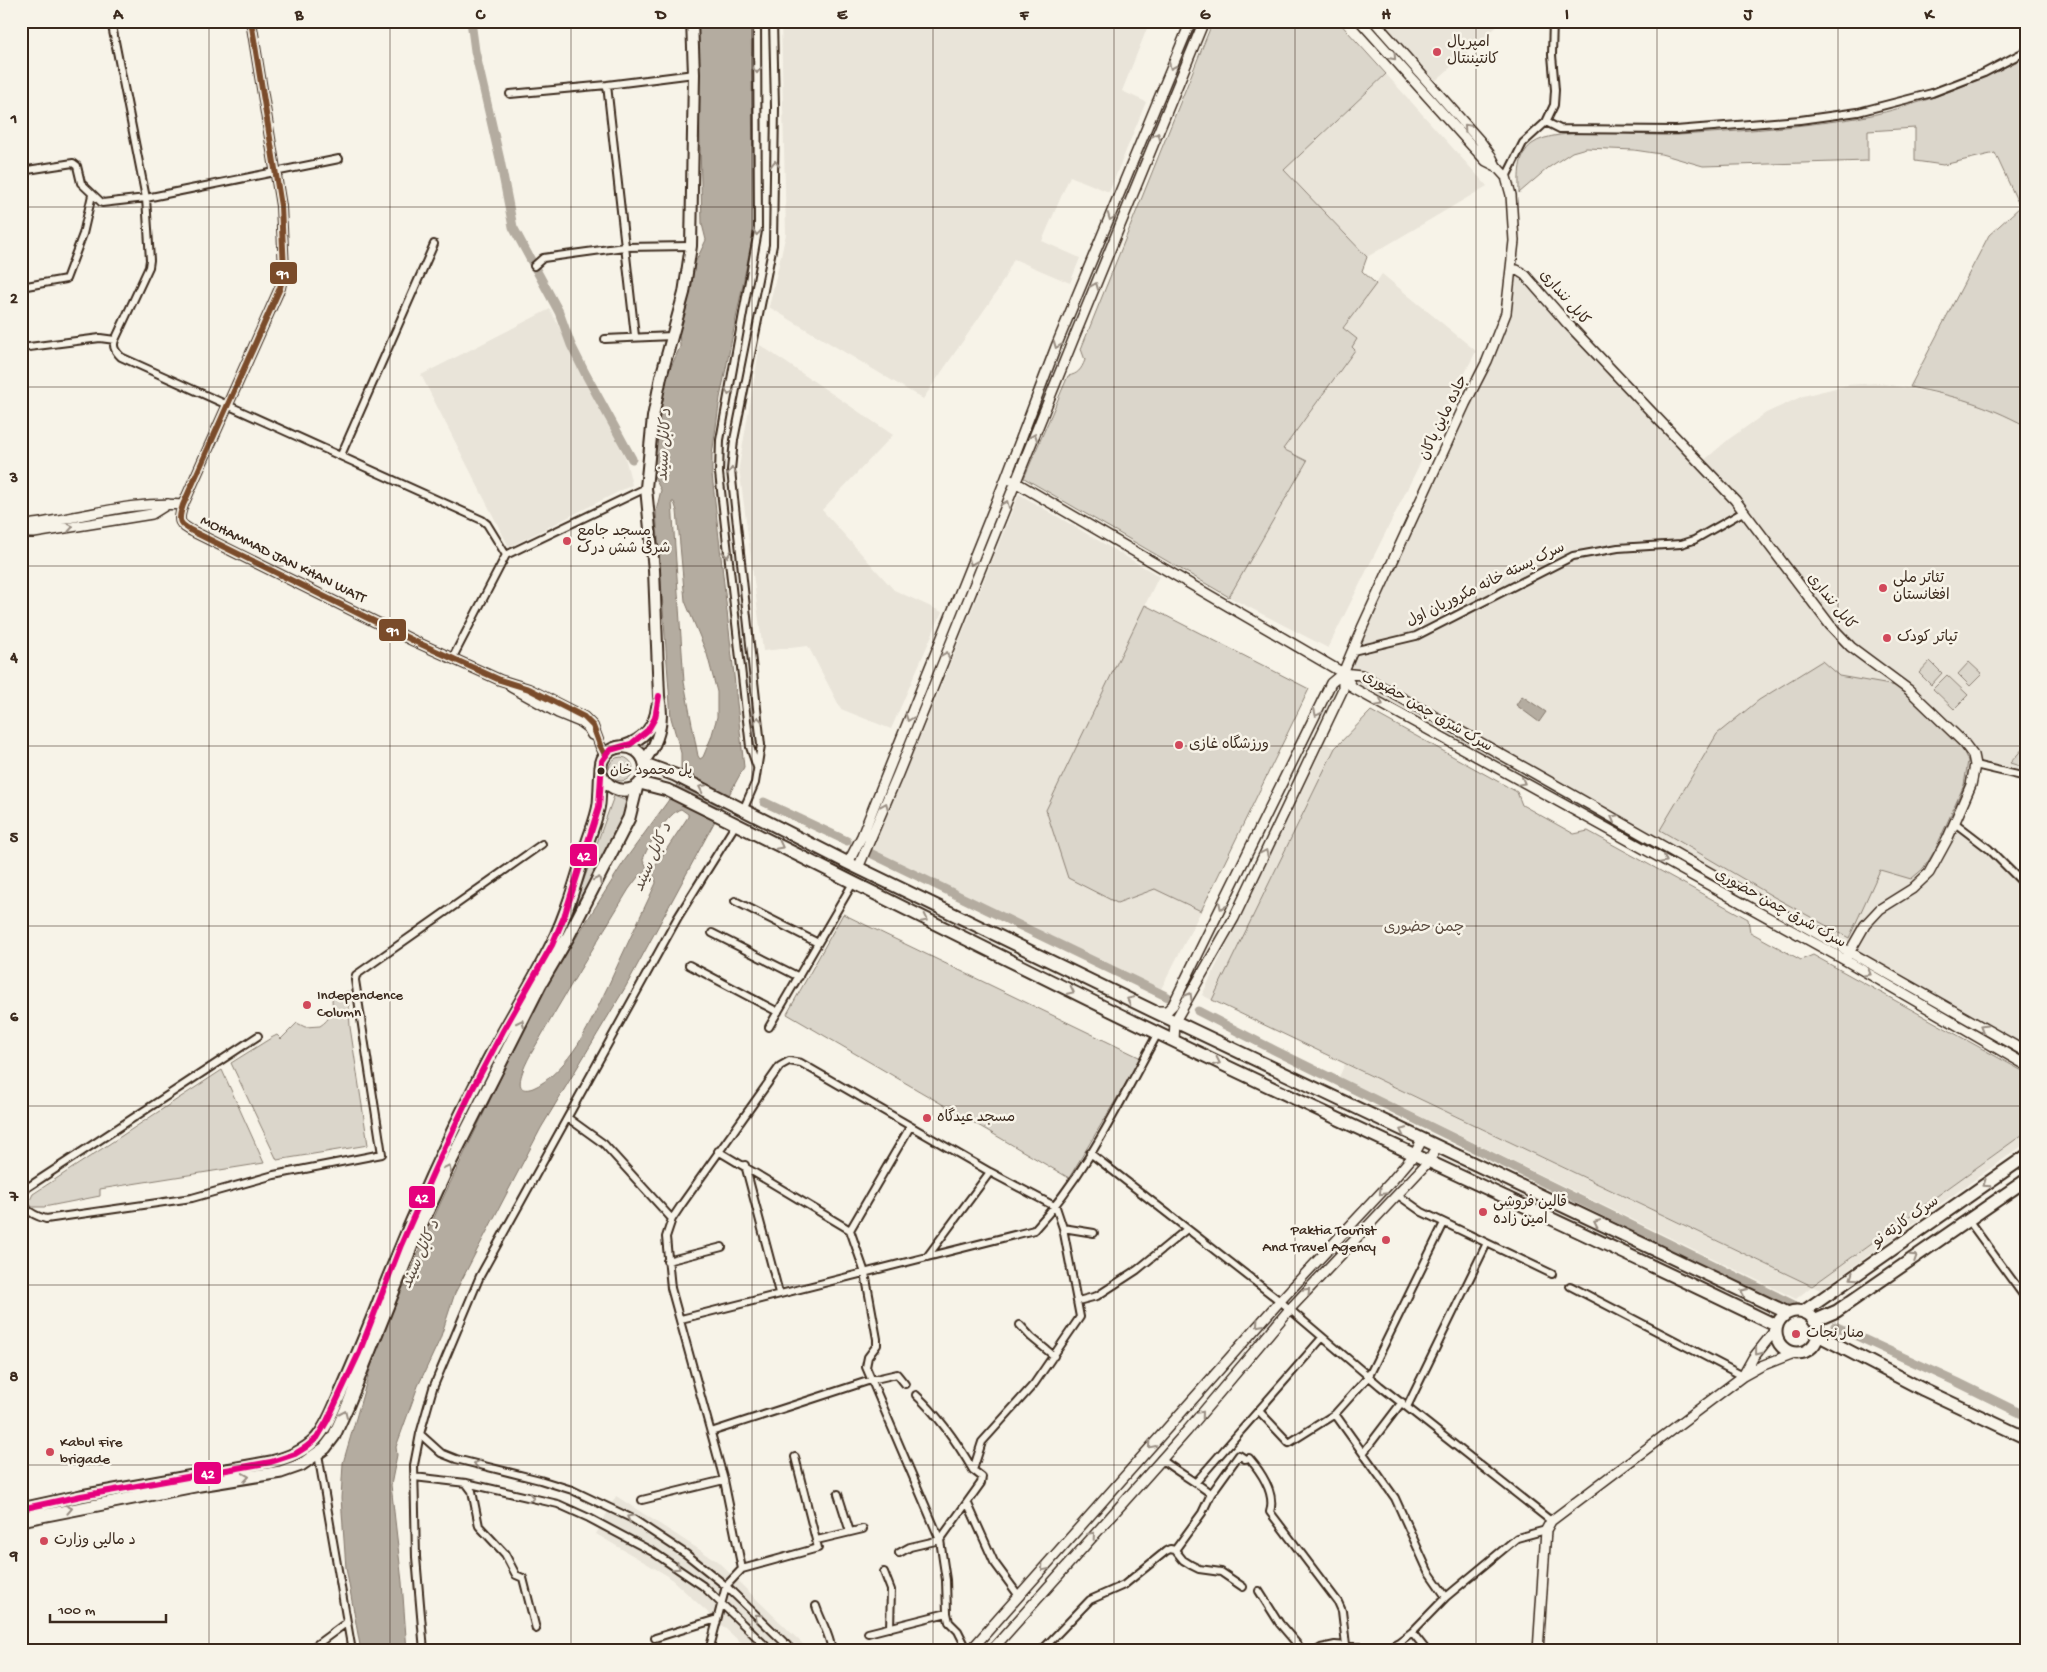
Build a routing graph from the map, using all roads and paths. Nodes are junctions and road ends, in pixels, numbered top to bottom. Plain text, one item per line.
1 (110, 21) edge
2 (251, 21) edge
3 (692, 21) edge
4 (757, 21) edge
5 (773, 21) edge
6 (1191, 21) edge
7 (1204, 21) edge
8 (1360, 21) edge
9 (1374, 21) edge
10 (1553, 21) edge
11 (2026, 51) edge
12 (694, 74) junction
13 (607, 85) junction
14 (510, 94) dead end
15 (1546, 122) junction
16 (339, 159) dead end
17 (1496, 166) junction
18 (274, 171) junction
19 (21, 172) edge
20 (1506, 177) junction
21 (92, 195) junction
22 (146, 198) junction
23 (434, 244) dead end
24 (692, 246) junction
25 (624, 247) junction
26 (534, 266) dead end
27 (1512, 270) junction
28 (21, 286) edge
29 (635, 336) junction
30 (672, 336) junction
31 (605, 339) dead end
32 (115, 340) junction
33 (21, 348) edge
34 (229, 404) junction
35 (341, 455) junction
36 (1006, 478) junction
37 (1015, 482) junction
38 (646, 488) junction
39 (734, 502) junction
40 (722, 503) junction
41 (168, 504) junction
42 (183, 505) junction
43 (1743, 512) junction
44 (21, 529) edge
45 (21, 534) edge
46 (506, 555) junction
47 (1353, 651) junction
48 (452, 658) junction
49 (1343, 673) junction
50 (659, 696) junction
51 (624, 746) junction
52 (604, 758) junction
53 (645, 763) junction
54 (1975, 765) junction
55 (757, 768) junction
56 (601, 774) junction
57 (2026, 777) edge
58 (638, 785) junction
59 (744, 808) junction
60 (1955, 823) junction
61 (736, 824) junction
62 (542, 844) dead end
63 (853, 865) junction
64 (854, 883) junction
65 (2026, 886) edge
66 (735, 901) dead end
67 (712, 933) dead end
68 (818, 943) junction
69 (1849, 951) junction
70 (1844, 960) junction
71 (689, 965) dead end
72 (798, 977) junction
73 (1096, 983) junction
74 (1096, 1003) junction
75 (1152, 1011) junction
76 (778, 1012) junction
77 (1175, 1021) junction
78 (769, 1028) dead end
79 (1158, 1033) junction
80 (258, 1036) dead end
81 (1174, 1041) junction
82 (2026, 1052) edge
83 (2026, 1065) edge
84 (568, 1118) junction
85 (910, 1127) junction
86 (1422, 1140) junction
87 (1437, 1148) junction
88 (718, 1151) junction
89 (1090, 1153) junction
90 (1414, 1156) junction
91 (2026, 1156) edge
92 (1428, 1162) junction
93 (745, 1165) junction
94 (990, 1172) junction
95 (2026, 1180) edge
96 (1398, 1195) junction
97 (1056, 1207) junction
98 (672, 1219) junction
99 (1969, 1221) junction
100 (1444, 1223) junction
101 (1063, 1228) junction
102 (1187, 1229) junction
103 (850, 1230) junction
104 (1094, 1232) dead end
105 (1487, 1243) junction
106 (722, 1247) dead end
107 (927, 1257) junction
108 (667, 1262) junction
109 (865, 1273) junction
110 (1552, 1274) dead end
111 (1570, 1286) dead end
112 (779, 1293) junction
113 (2026, 1299) edge
114 (1280, 1301) junction
115 (1078, 1302) junction
116 (1290, 1310) junction
117 (1803, 1312) junction
118 (1788, 1313) junction
119 (681, 1319) junction
120 (1814, 1321) junction
121 (1020, 1325) dead end
122 (1777, 1327) junction
123 (1818, 1335) junction
124 (1322, 1338) junction
125 (1812, 1347) junction
126 (1847, 1349) junction
127 (1794, 1353) junction
128 (1054, 1356) junction
129 (1369, 1376) junction
130 (1743, 1376) junction
131 (871, 1380) junction
132 (906, 1384) dead end
133 (916, 1395) dead end
134 (1404, 1404) junction
135 (1259, 1411) junction
136 (1335, 1414) junction
137 (711, 1432) junction
138 (420, 1434) junction
139 (2026, 1438) edge
140 (1364, 1452) junction
141 (318, 1454) junction
142 (795, 1457) dead end
143 (1161, 1459) junction
144 (973, 1470) junction
145 (414, 1477) junction
146 (724, 1480) junction
147 (1196, 1482) junction
148 (466, 1483) junction
149 (838, 1494) dead end
150 (1211, 1494) junction
151 (642, 1500) dead end
152 (968, 1504) junction
153 (21, 1509) edge
154 (21, 1520) edge
155 (1551, 1521) junction
156 (862, 1529) dead end
157 (1546, 1530) junction
158 (850, 1532) junction
159 (817, 1540) junction
160 (940, 1540) junction
161 (1175, 1550) junction
162 (898, 1553) dead end
163 (742, 1569) junction
164 (884, 1572) dead end
165 (726, 1586) junction
166 (1243, 1587) dead end
167 (1259, 1591) dead end
168 (1020, 1596) junction
169 (1446, 1597) junction
170 (721, 1602) junction
171 (816, 1606) dead end
172 (947, 1613) junction
173 (717, 1618) junction
174 (346, 1623) junction
175 (890, 1628) junction
176 (536, 1629) dead end
177 (1412, 1632) junction
178 (868, 1633) dead end
179 (655, 1638) dead end
180 (1346, 1645) junction
181 (1367, 1648) edge
182 (308, 1651) edge
183 (352, 1651) edge
184 (424, 1651) edge
185 (709, 1651) edge
186 (771, 1651) edge
187 (793, 1651) edge
188 (832, 1651) edge
189 (969, 1651) edge
190 (991, 1651) edge
191 (1041, 1651) edge
192 (1302, 1651) edge
193 (1316, 1651) edge
194 (1427, 1651) edge
195 (1538, 1651) edge

1 - 22 street
2 - 18 main road
3 - 12 main road
4 -> 40 street
39 -> 5 street
6 -> 36 main road
37 -> 7 main road
8 -> 17 main road, جاده ماین پاکان
17 -> 9 main road, جاده ماین پاکان
10 - 15 street
11 - 15 street
12 - 13 street
12 - 24 main road
13 - 14 street
13 - 25 street
15 - 20 street
16 - 18 street
17 - 20 main road, جاده ماین پاکان
18 - 22 street
18 - 34 main road
19 - 21 street
20 - 27 main road, جاده ماین پاکان
21 - 22 street
21 - 28 street
22 - 32 street
23 - 35 street
24 - 25 street
24 - 30 main road
25 - 26 street
25 - 29 street
27 - 43 main road, کابل ننداری
27 - 47 main road, جاده ماین پاکان
29 - 30 street
29 - 31 street
30 - 38 main road
32 - 33 street
32 - 34 street
34 - 35 street
34 - 42 main road
35 - 46 street
36 - 37 main road
36 -> 63 main road
37 - 49 main road
63 -> 37 main road
38 - 46 street
38 - 50 main road
39 - 40 street
55 -> 39 street
40 -> 55 street
41 - 42 main road
41 - 44 main road
45 -> 41 main road
42 - 48 main road, MOHAMMAD JAN KHAN WATT
43 - 47 street, سرک پسته خانه مکروریان اول
43 - 54 main road, کابل ننداری
46 - 48 street
47 - 49 main road, جاده ماین پاکان
48 - 52 main road, MOHAMMAD JAN KHAN WATT
69 -> 49 main road, سرک شرق چمن حضوری
49 -> 70 main road, سرک شرق چمن حضوری
49 -> 75 main road
77 -> 49 main road
50 - 51 main road
50 - 53 main road
51 - 52 highway
51 - 53 highway
52 - 56 highway
53 - 58 highway
59 -> 53 highway
54 - 57 street
54 - 60 main road
55 - 59 street
56 - 58 highway
56 - 153 highway
58 - 61 highway
141 -> 58 highway
59 - 63 highway
60 - 65 street
60 - 69 main road
61 -> 64 highway
61 - 84 street
62 - 80 street
63 - 73 highway
64 - 68 street
64 -> 74 highway
66 - 68 street
67 - 72 street
68 - 72 street
69 - 70 main road
82 -> 69 main road, سرک شرق چمن حضوری
70 -> 83 main road, سرک شرق چمن حضوری
71 - 76 street
72 - 76 street
73 - 74 highway
75 -> 73 highway
74 - 79 highway
75 - 77 highway
76 - 78 street
77 - 81 main road
86 -> 77 highway
79 - 81 highway
79 - 89 street
81 -> 90 highway
84 - 98 street
84 - 138 street
85 - 88 street
85 - 94 street
85 - 103 street
86 - 87 highway
86 - 90 main road
87 - 92 main road
118 -> 87 highway
88 - 93 street
88 - 98 street
89 - 97 street
89 - 102 street
90 - 92 highway
90 -> 114 main road
91 -> 117 highway, سرک کارته نو
92 - 96 main road
92 - 122 highway
93 - 103 street
93 - 112 street
94 - 97 street
94 - 107 street
95 - 99 highway
96 - 100 street
116 -> 96 main road
97 - 101 street
97 - 107 street
98 - 108 street
99 - 113 street
120 -> 99 highway
100 - 105 street
100 - 129 street
101 - 104 street
101 - 115 street
102 - 114 street
102 - 115 street
103 - 109 street
105 - 110 street
105 - 134 street
106 - 108 street
107 - 109 street
108 - 119 street
109 - 112 street
109 - 131 street
111 - 130 street
112 - 119 street
114 - 116 street
114 -> 168 main road
115 - 128 street
116 - 124 street
143 -> 116 main road
117 - 118 highway
117 - 120 highway
118 - 122 highway
119 - 137 street
120 - 123 highway
121 - 128 street
122 - 127 highway
122 -> 130 main road
123 - 125 highway
123 - 126 highway
124 - 129 street
124 - 135 street
125 - 126 highway
125 - 127 highway
126 - 139 highway
127 - 130 main road
128 - 144 street
129 - 134 street
129 - 136 street
130 - 155 main road
131 - 132 street
131 - 137 street
131 - 160 street
133 - 144 street
134 - 140 street
134 - 155 street
135 - 136 street
135 - 147 street
136 - 140 street
137 - 146 street
138 - 145 street
165 -> 138 street
140 - 169 street
154 -> 141 highway
141 - 174 street
142 - 159 street
143 - 147 street
190 -> 143 main road
144 - 152 street
145 - 148 street
145 - 184 street
146 - 151 street
146 - 163 street
147 - 150 street
148 -> 170 street
148 - 176 street
149 - 158 street
150 - 161 street
150 - 180 street
152 - 160 street
152 - 168 street
155 - 157 main road
156 - 158 street
157 - 169 street
157 - 195 main road
158 - 159 street
159 - 163 street
160 - 162 street
160 - 172 street
161 - 166 street
161 - 191 street
163 - 165 street
164 - 175 street
165 - 170 street
187 -> 165 street
167 - 192 street
168 - 189 main road
169 - 177 street
170 - 173 street
170 - 186 street
171 - 188 street
172 - 175 street
172 - 189 street
173 - 179 street
173 - 185 street
174 - 182 street
174 - 183 street
175 - 178 street
177 - 181 street
177 - 194 street
180 - 181 street
180 - 193 street

